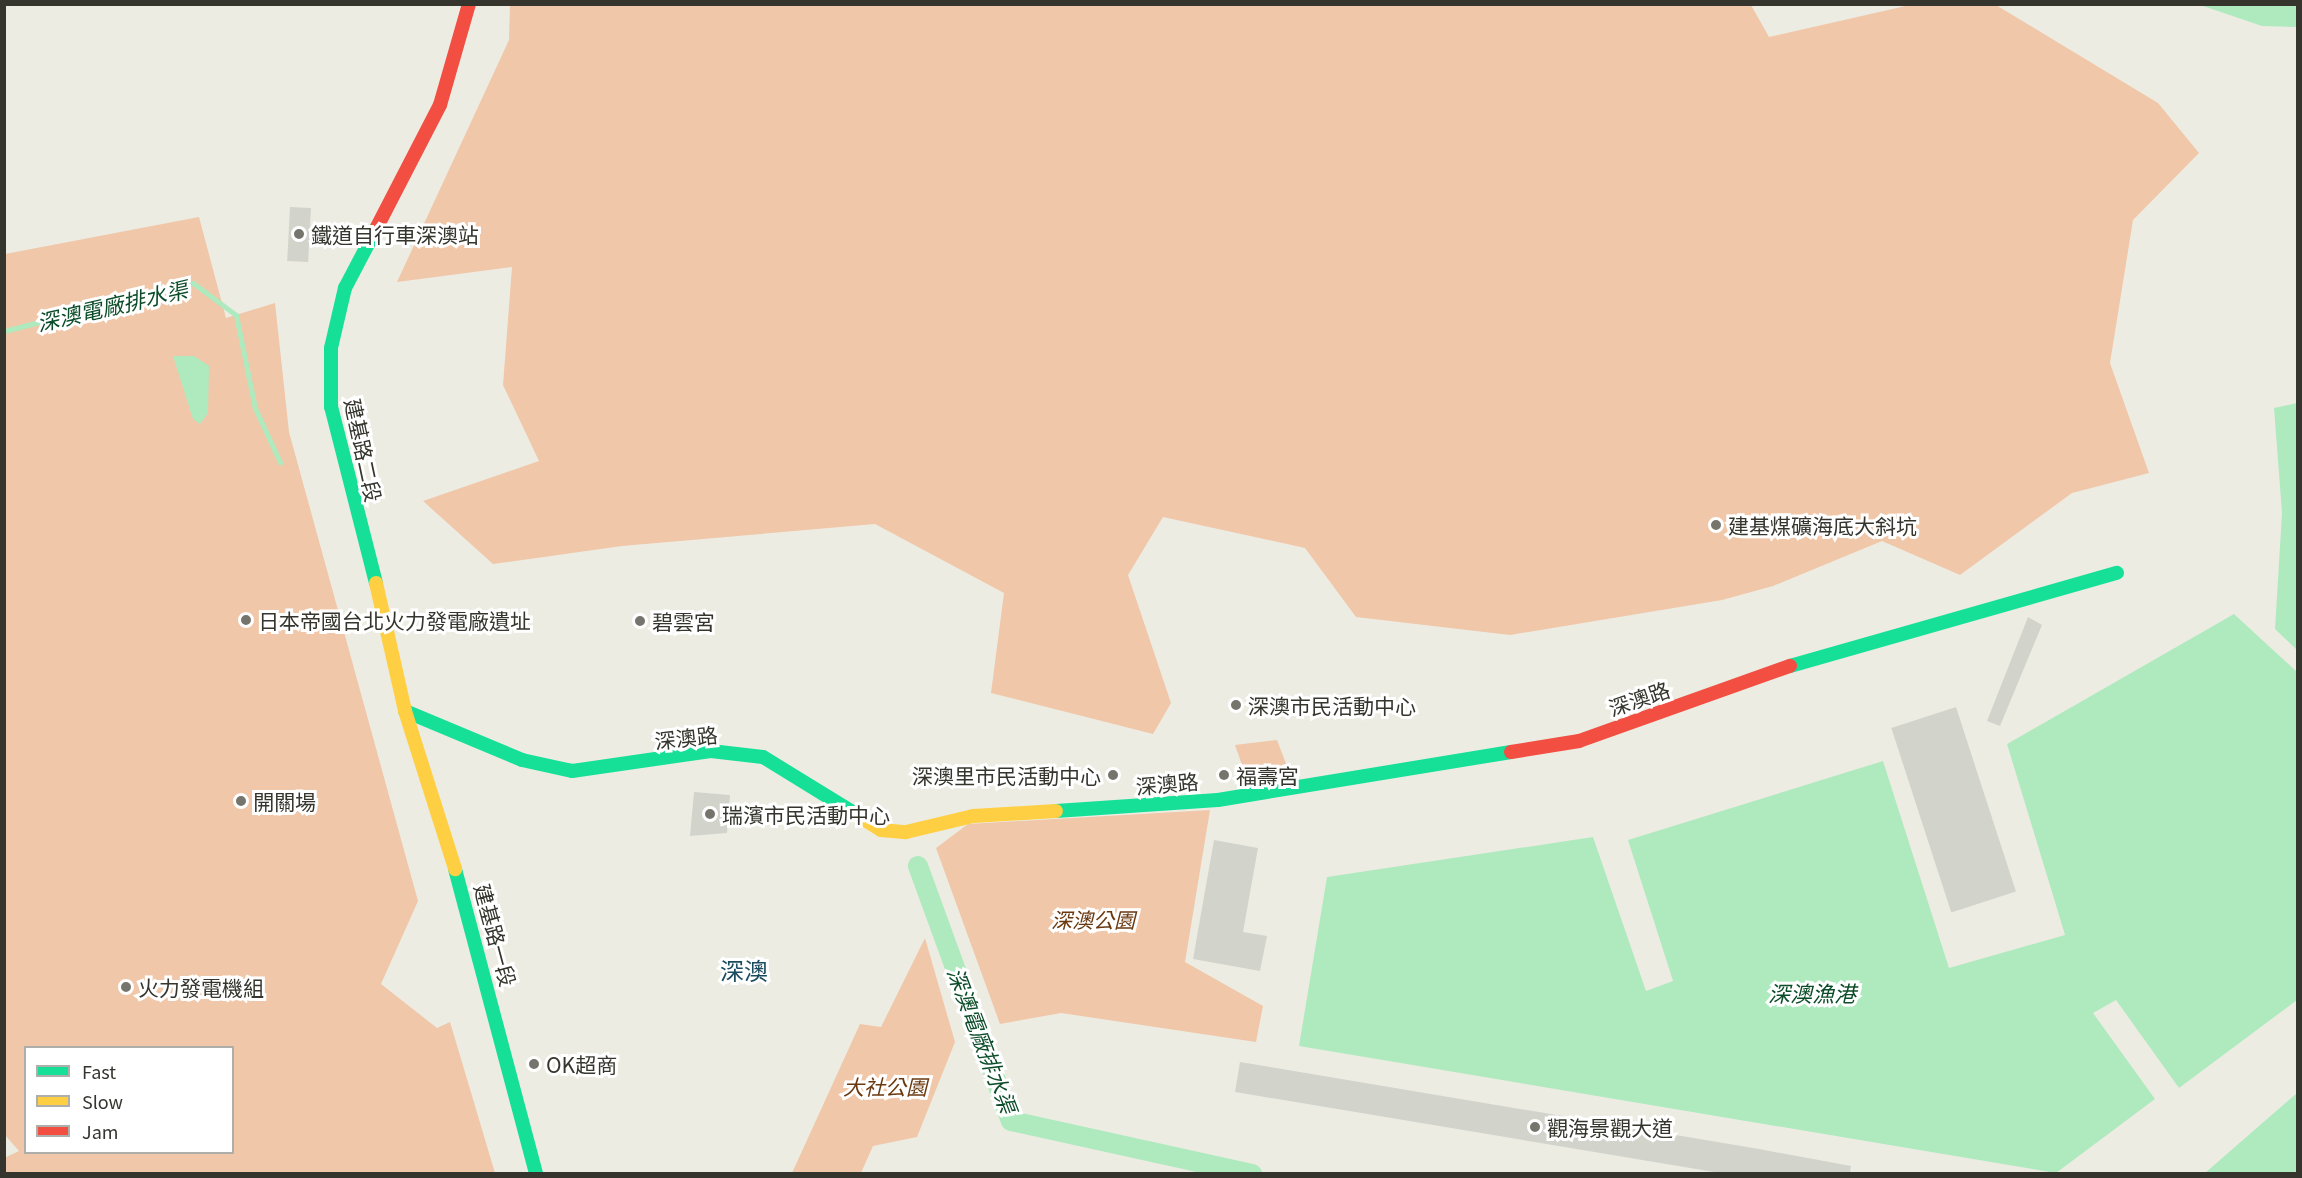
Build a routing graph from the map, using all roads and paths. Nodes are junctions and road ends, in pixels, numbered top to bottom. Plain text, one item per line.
1 (469, 4) edge
2 (2117, 573) dead end
3 (405, 711) junction
4 (536, 1173) edge

1 - 3 street, 建基路二段
2 - 3 street, 深澳路
3 - 4 street, 建基路一段

